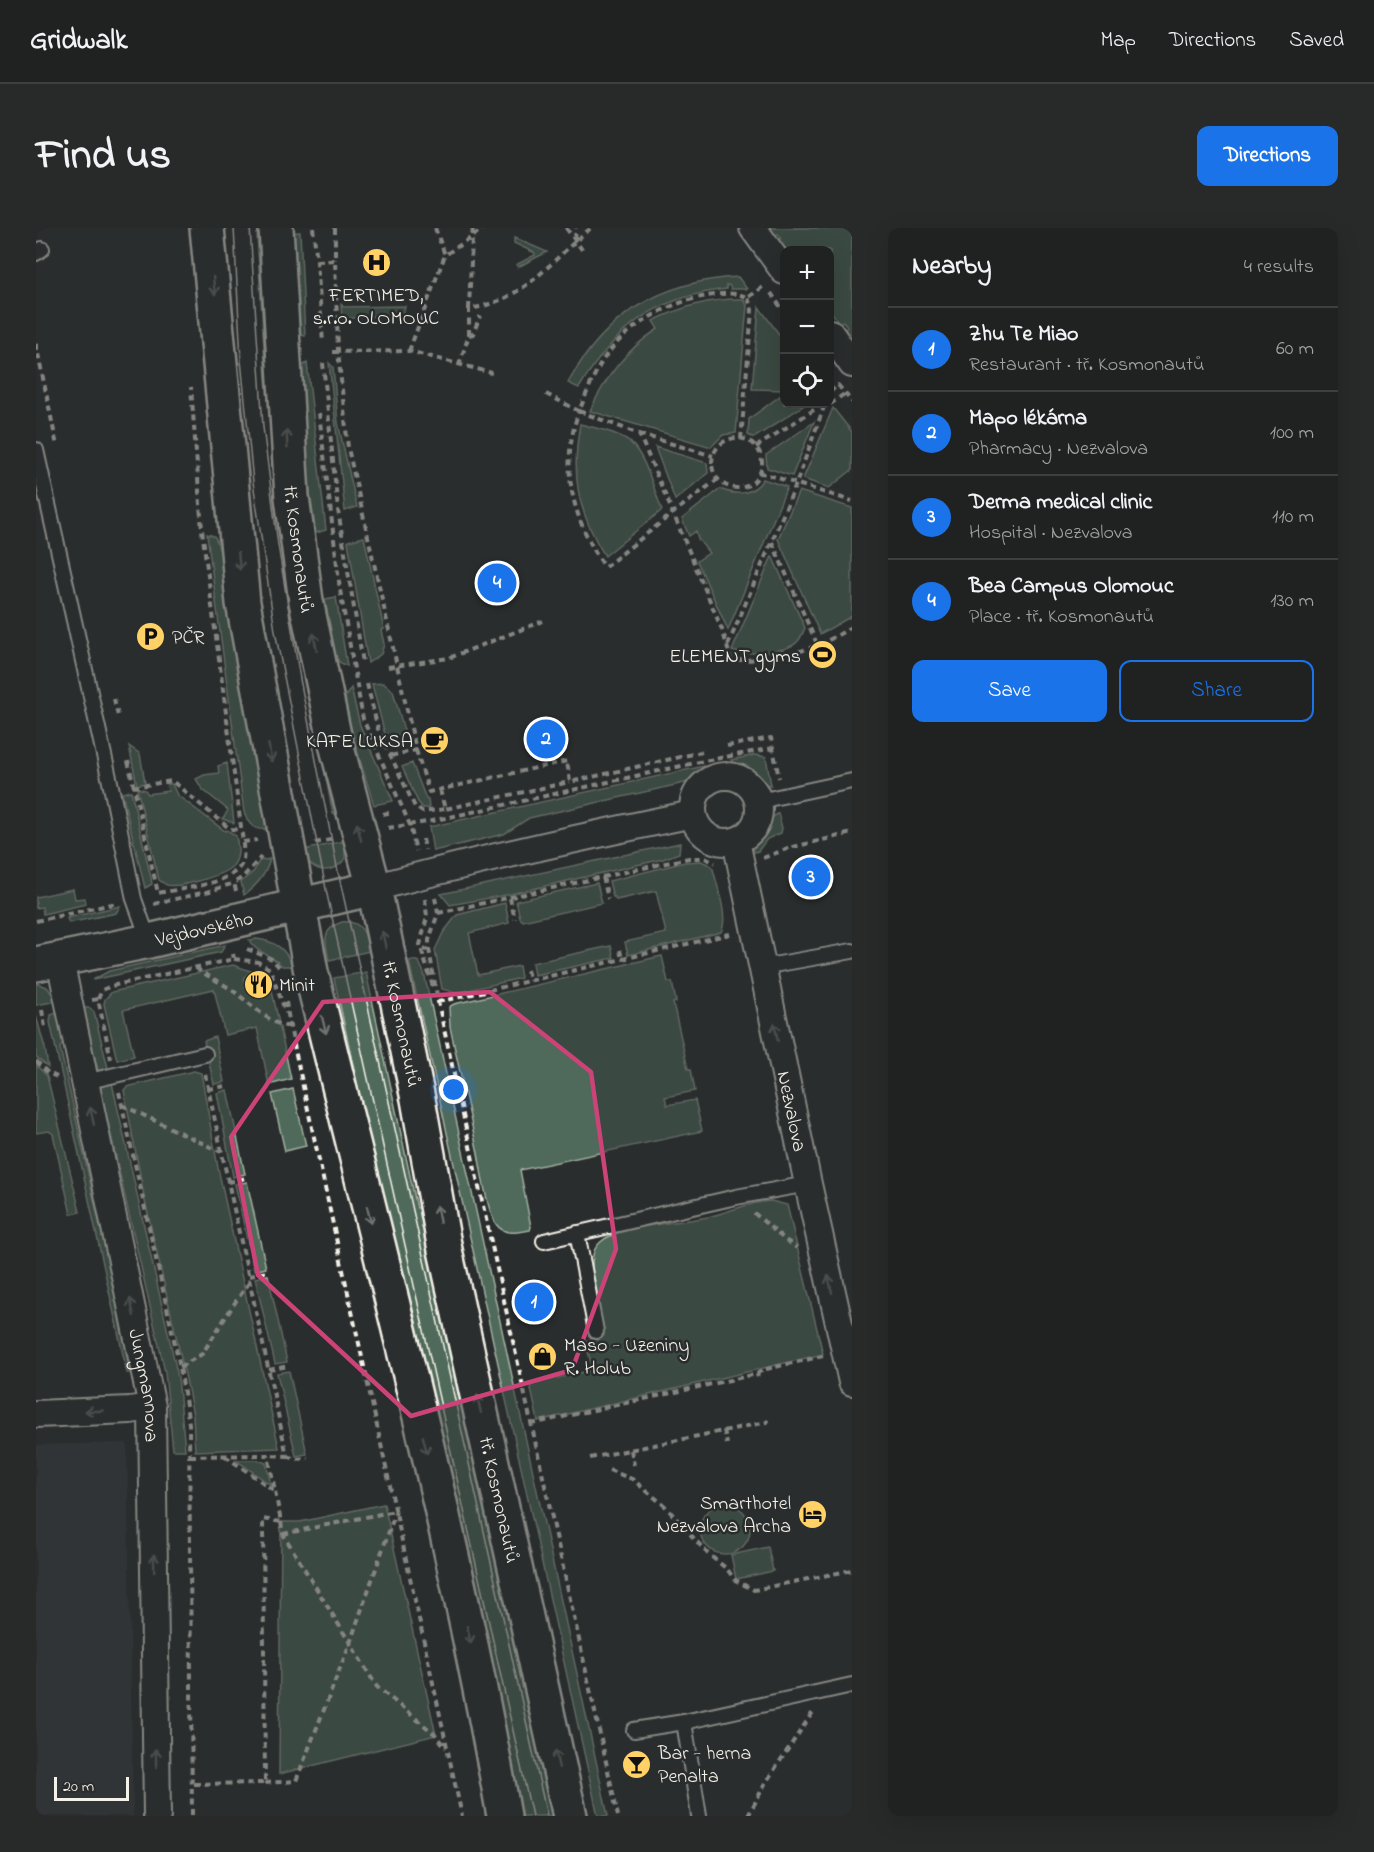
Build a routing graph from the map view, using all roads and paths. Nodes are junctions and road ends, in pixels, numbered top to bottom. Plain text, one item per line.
1 (207, 228) edge
2 (276, 228) edge
3 (313, 228) edge
4 (335, 228) edge
5 (435, 228) edge
6 (473, 228) edge
7 (483, 228) edge
8 (566, 228) edge
9 (576, 228) edge
10 (591, 228) edge
11 (753, 228) edge
12 (472, 237) junction
13 (575, 240) junction
14 (583, 250) dead end
15 (445, 255) junction
16 (335, 260) junction
17 (317, 261) junction
18 (775, 278) edge
19 (758, 290) dead end
20 (748, 298) junction
21 (781, 300) edge
22 (470, 309) junction
23 (480, 316) dead end
24 (469, 335) junction
25 (834, 339) edge
26 (323, 343) dead end
27 (335, 351) junction
28 (409, 351) junction
29 (323, 363) dead end
30 (459, 364) junction
31 (852, 364) edge
32 (492, 373) dead end
33 (834, 388) edge
34 (852, 388) edge
35 (845, 393) junction
36 (546, 394) dead end
37 (834, 402) edge
38 (852, 402) edge
39 (818, 408) edge
40 (824, 408) edge
41 (318, 409) dead end
42 (579, 411) junction
43 (639, 434) junction
44 (741, 439) junction
45 (756, 447) junction
46 (36, 450) edge
47 (713, 456) junction
48 (759, 472) junction
49 (718, 479) junction
50 (796, 483) junction
51 (198, 493) dead end
52 (852, 501) edge
53 (672, 513) junction
54 (771, 542) junction
55 (543, 621) dead end
56 (852, 626) edge
57 (817, 644) junction
58 (727, 646) junction
59 (363, 663) dead end
60 (396, 666) junction
61 (388, 668) dead end
62 (367, 684) dead end
63 (727, 746) dead end
64 (773, 748) junction
65 (416, 750) junction
66 (702, 752) dead end
67 (390, 756) junction
68 (127, 758) dead end
69 (570, 782) junction
70 (852, 782) edge
71 (780, 783) dead end
72 (134, 787) junction
73 (112, 790) junction
74 (440, 790) junction
75 (759, 801) junction
76 (415, 807) junction
77 (410, 808) dead end
78 (445, 809) junction
79 (693, 814) junction
80 (410, 825) junction
81 (241, 830) junction
82 (360, 833) junction
83 (852, 833) edge
84 (423, 839) dead end
85 (736, 841) junction
86 (287, 849) junction
87 (426, 851) dead end
88 (416, 852) dead end
89 (758, 859) dead end
90 (718, 868) dead end
91 (237, 870) junction
92 (243, 877) junction
93 (603, 878) junction
94 (219, 880) junction
95 (234, 883) junction
96 (220, 886) dead end
97 (374, 888) junction
98 (237, 895) dead end
99 (435, 897) dead end
100 (510, 898) junction
101 (608, 899) dead end
102 (121, 902) dead end
103 (426, 903) dead end
104 (155, 904) dead end
105 (298, 906) junction
106 (438, 913) junction
107 (515, 919) dead end
108 (36, 921) edge
109 (733, 933) dead end
110 (149, 941) junction
111 (247, 949) dead end
112 (620, 950) dead end
113 (852, 951) edge
114 (622, 959) junction
115 (48, 962) edge
116 (762, 967) junction
117 (196, 968) junction
118 (527, 970) dead end
119 (279, 978) junction
120 (530, 981) junction
121 (284, 988) dead end
122 (98, 999) dead end
123 (438, 1002) junction
124 (290, 1027) junction
125 (204, 1060) joint
126 (36, 1061) edge
127 (57, 1077) dead end
128 (86, 1082) junction
129 (226, 1086) dead end
130 (208, 1089) junction
131 (121, 1105) dead end
132 (222, 1153) junction
133 (246, 1178) dead end
134 (228, 1182) junction
135 (808, 1184) junction
136 (736, 1197) junction
137 (577, 1233) junction
138 (544, 1241) dead end
139 (804, 1252) dead end
140 (267, 1272) dead end
141 (249, 1276) junction
142 (250, 1283) junction
143 (845, 1318) edge
144 (596, 1331) dead end
145 (827, 1355) dead end
146 (288, 1366) dead end
147 (180, 1367) dead end
148 (269, 1370) junction
149 (852, 1382) edge
150 (152, 1407) junction
151 (36, 1414) edge
152 (766, 1420) dead end
153 (531, 1424) junction
154 (724, 1430) junction
155 (727, 1444) dead end
156 (631, 1450) junction
157 (268, 1455) junction
158 (190, 1456) dead end
159 (225, 1456) junction
160 (287, 1456) junction
161 (308, 1458) dead end
162 (590, 1458) dead end
163 (634, 1465) dead end
164 (609, 1470) dead end
165 (275, 1491) junction
166 (396, 1510) junction
167 (281, 1522) junction
168 (283, 1534) junction
169 (852, 1570) edge
170 (350, 1643) junction
171 (852, 1685) edge
172 (827, 1691) junction
173 (684, 1722) junction
174 (634, 1730) dead end
175 (448, 1750) junction
176 (265, 1783) junction
177 (191, 1784) dead end
178 (157, 1816) edge
179 (462, 1816) edge
180 (504, 1816) edge
181 (570, 1816) edge
182 (618, 1816) edge
183 (699, 1816) edge
184 (748, 1816) edge

1 -> 86 street
82 -> 2 street, tř. Kosmonautů
3 - 17 path
4 - 16 path
5 - 15 path
6 - 12 path
7 - 12 path
8 - 13 path
9 - 13 path
10 - 13 path
11 - 18 street
12 - 15 path
12 - 22 path
13 - 14 path
13 - 22 path
15 - 28 path
16 - 17 path
16 - 27 path
17 - 26 path
18 - 21 path
19 - 20 path
20 - 42 path
20 - 44 path
22 - 24 path
23 - 24 path
24 - 30 path
25 - 31 street
27 - 28 path
27 - 60 path
28 - 30 path
29 - 59 path
30 - 32 path
33 - 35 path
34 - 35 path
35 - 37 path
35 - 38 path
36 - 42 path
39 - 45 path
40 - 50 path
41 - 80 path
42 - 43 path
42 - 53 path
43 - 47 path
43 - 53 path
44 - 45 path
44 - 47 path
45 - 48 path
46 - 73 lane
47 - 49 path
48 - 49 path
48 - 50 path
49 - 53 path
50 - 52 path
50 - 54 path
51 - 81 path
53 - 58 path
54 - 57 path
54 - 58 path
55 - 60 path
56 - 57 path
57 - 58 path
60 - 61 path
60 - 65 path
62 - 67 path
63 - 64 path
64 - 71 path
64 - 80 path
65 - 67 path
65 - 74 path
66 - 69 path
67 - 76 path
68 - 72 path
69 - 74 path
69 - 78 path
70 - 75 lane
72 - 73 path
72 - 81 path
72 - 94 path
73 - 110 lane
74 - 78 path
75 - 79 street
75 - 85 street
76 - 77 path
76 - 78 path
79 - 85 street
79 - 97 street
80 - 82 path
80 - 88 path
81 - 91 path
82 - 86 path
82 - 97 street, tř. Kosmonautů
83 - 89 path
84 - 87 path
85 - 116 street, Nezvalova
86 - 92 path
86 - 105 street
90 - 93 path
91 - 92 path
91 - 94 path
92 - 95 path
93 - 100 path
93 - 101 path
94 - 96 path
95 - 98 path
95 - 104 path
97 - 105 street, Vejdovského
181 -> 97 street, tř. Kosmonautů
99 - 106 path
100 - 106 path
100 - 107 path
102 - 108 path
103 - 123 path
105 - 110 street, Vejdovského
105 -> 180 street
106 - 123 path
109 - 114 path
110 - 115 street, Vejdovského
111 - 119 path
112 - 114 path
113 - 116 lane
114 - 120 path
115 - 128 street, Jungmannova
135 -> 116 street, Nezvalova
117 - 119 path
117 - 122 path
117 - 124 path
118 - 120 path
119 - 124 path
120 - 123 path
121 - 124 path
123 - 153 path
124 - 166 path
125 - 128 lane
125 - 130 path
126 - 127 path
150 -> 128 street, Jungmannova
129 - 130 path
130 - 132 path
131 - 132 path
132 - 134 path
133 - 134 path
134 - 141 path
135 - 136 lane
143 -> 135 street, Nezvalova
136 - 137 lane
136 - 139 path
137 - 138 lane
137 - 144 lane
140 - 141 path
141 - 142 path
142 - 147 path
142 - 148 path
143 - 149 street, Nezvalova
145 - 153 path
146 - 148 path
148 - 160 path
150 -> 151 street
178 -> 150 street, Jungmannova
152 - 154 path
153 - 182 path
154 - 155 path
154 - 156 path
156 - 162 path
156 - 163 path
157 - 159 path
157 - 160 path
157 - 165 path
158 - 159 path
159 - 165 path
160 - 161 path
164 - 169 path
165 - 167 path
166 - 168 path
166 - 170 path
166 - 175 path
167 - 168 path
167 - 176 path
168 - 170 path
170 - 175 path
170 - 176 path
171 - 172 lane
172 - 173 lane
172 - 184 path
173 - 174 lane
173 - 183 lane
175 - 179 path
176 - 177 path

